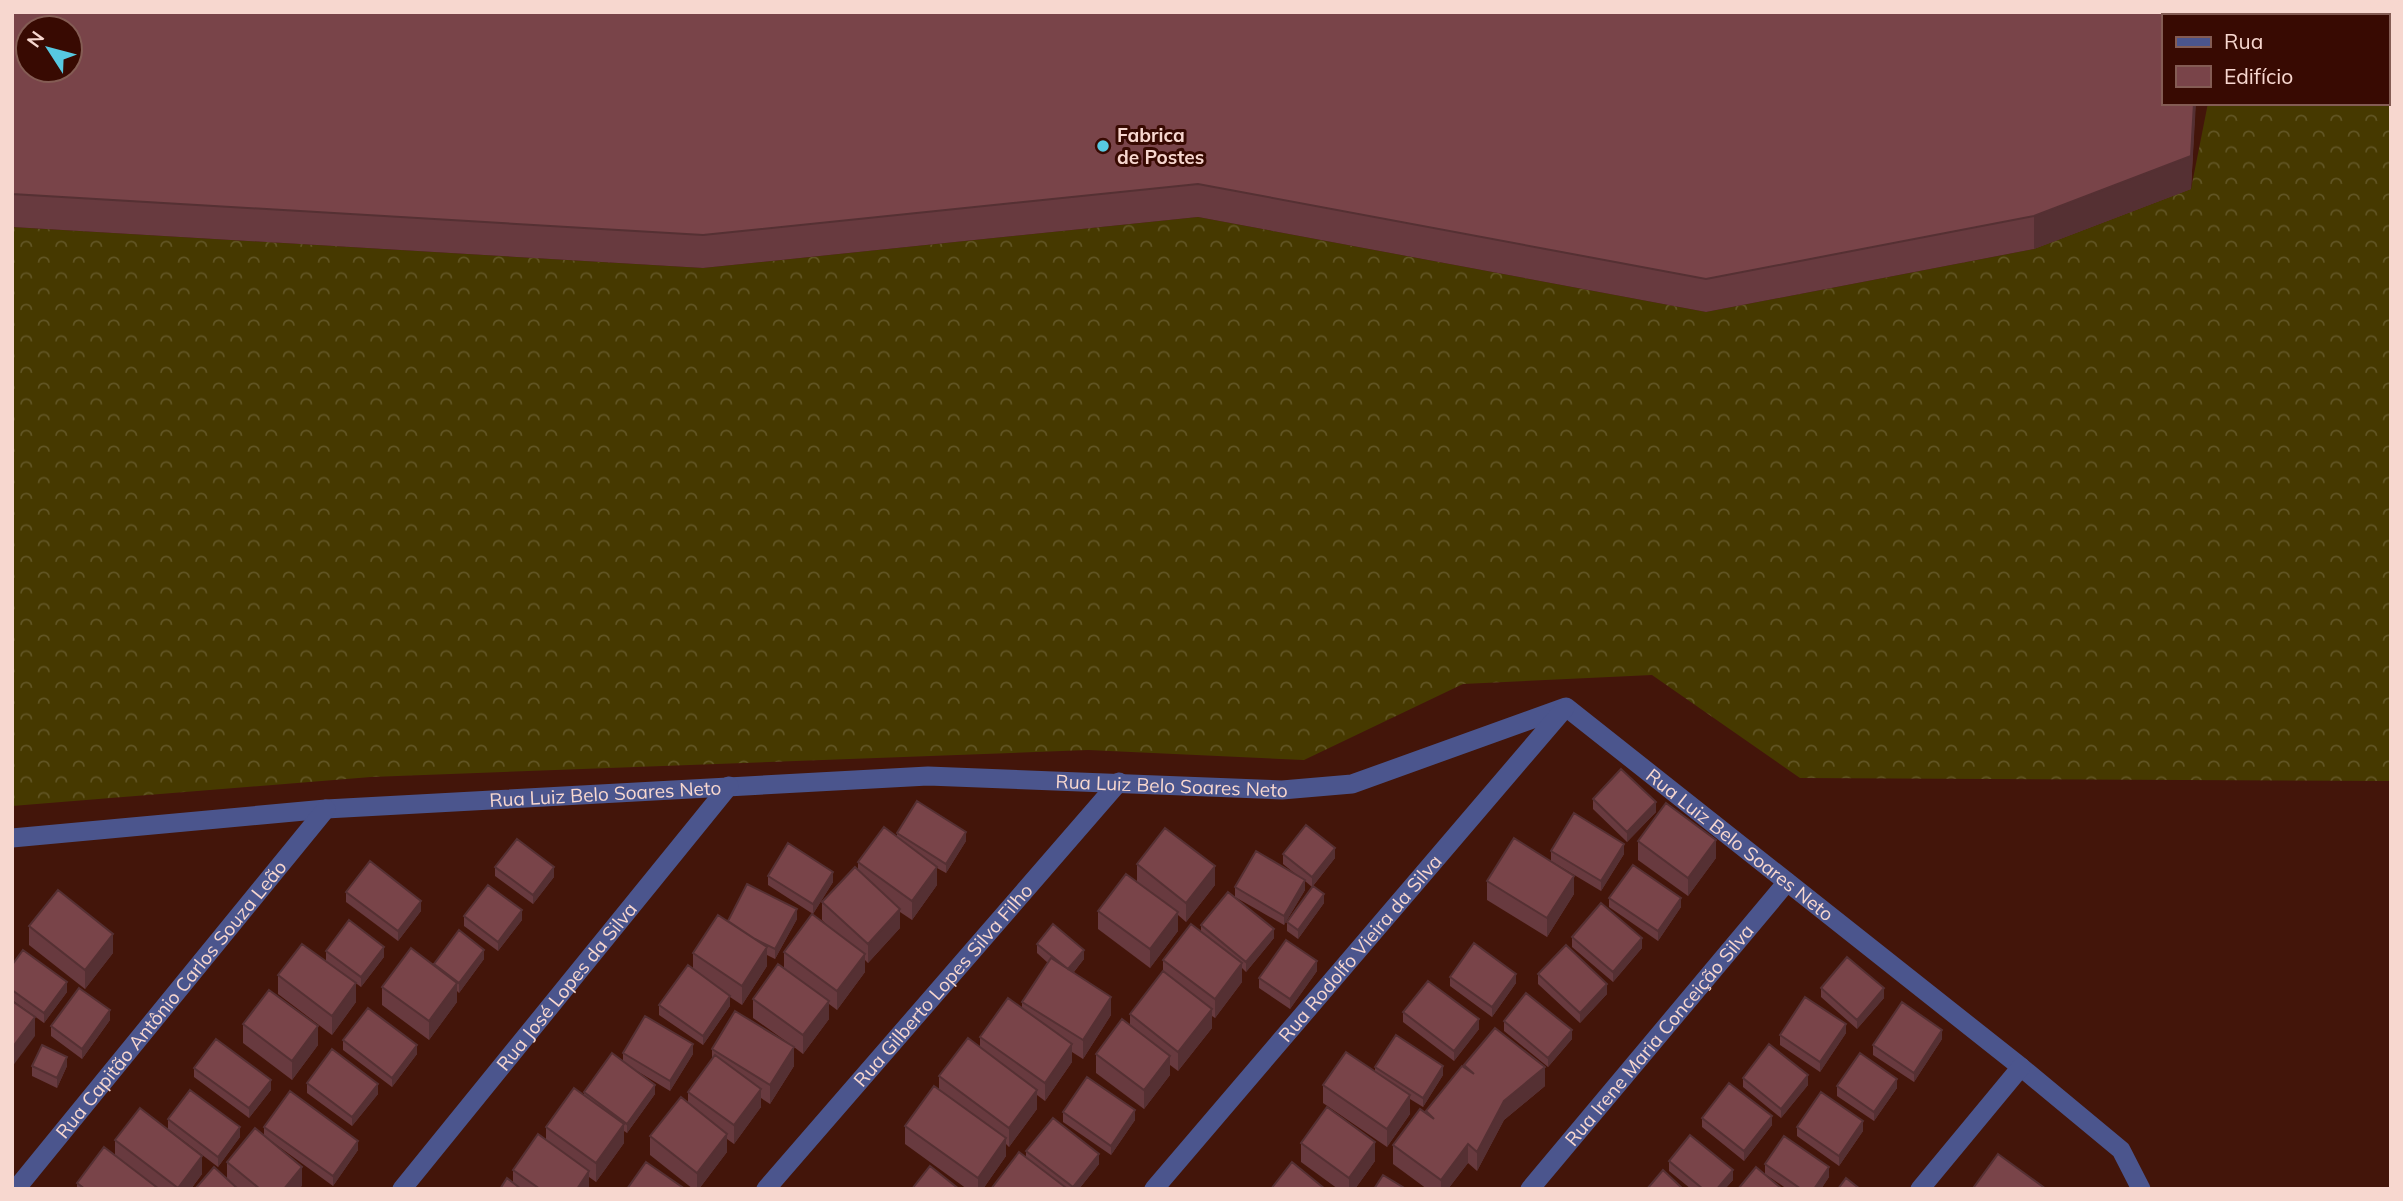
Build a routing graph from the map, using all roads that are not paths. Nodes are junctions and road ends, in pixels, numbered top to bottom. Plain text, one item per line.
1 (1566, 707) junction
2 (1119, 782) junction
3 (729, 786) junction
4 (326, 808) junction
5 (12, 838) edge
6 (1787, 882) junction
7 (2021, 1067) junction
8 (16, 1189) edge
9 (402, 1189) edge
10 (766, 1189) edge
11 (1154, 1189) edge
12 (1530, 1189) edge
13 (1920, 1189) edge
14 (2141, 1189) edge

1 - 2 street, Rua Luiz Belo Soares Neto
1 - 6 street, Rua Luiz Belo Soares Neto
1 - 11 street, Rua Rodolfo Vieira da Silva
2 - 3 street, Rua Luiz Belo Soares Neto
2 - 10 street, Rua Gilberto Lopes Silva Filho
3 - 4 street, Rua Luiz Belo Soares Neto
3 - 9 street, Rua José Lopes da Silva
4 - 5 street, Rua Luiz Belo Soares Neto
4 - 8 street, Rua Capitão Antônio Carlos Souza Leão
6 - 7 street, Rua Luiz Belo Soares Neto
6 - 12 street, Rua Irene Maria Conceição Silva
7 - 13 street
7 - 14 street, Rua Luiz Belo Soares Neto

